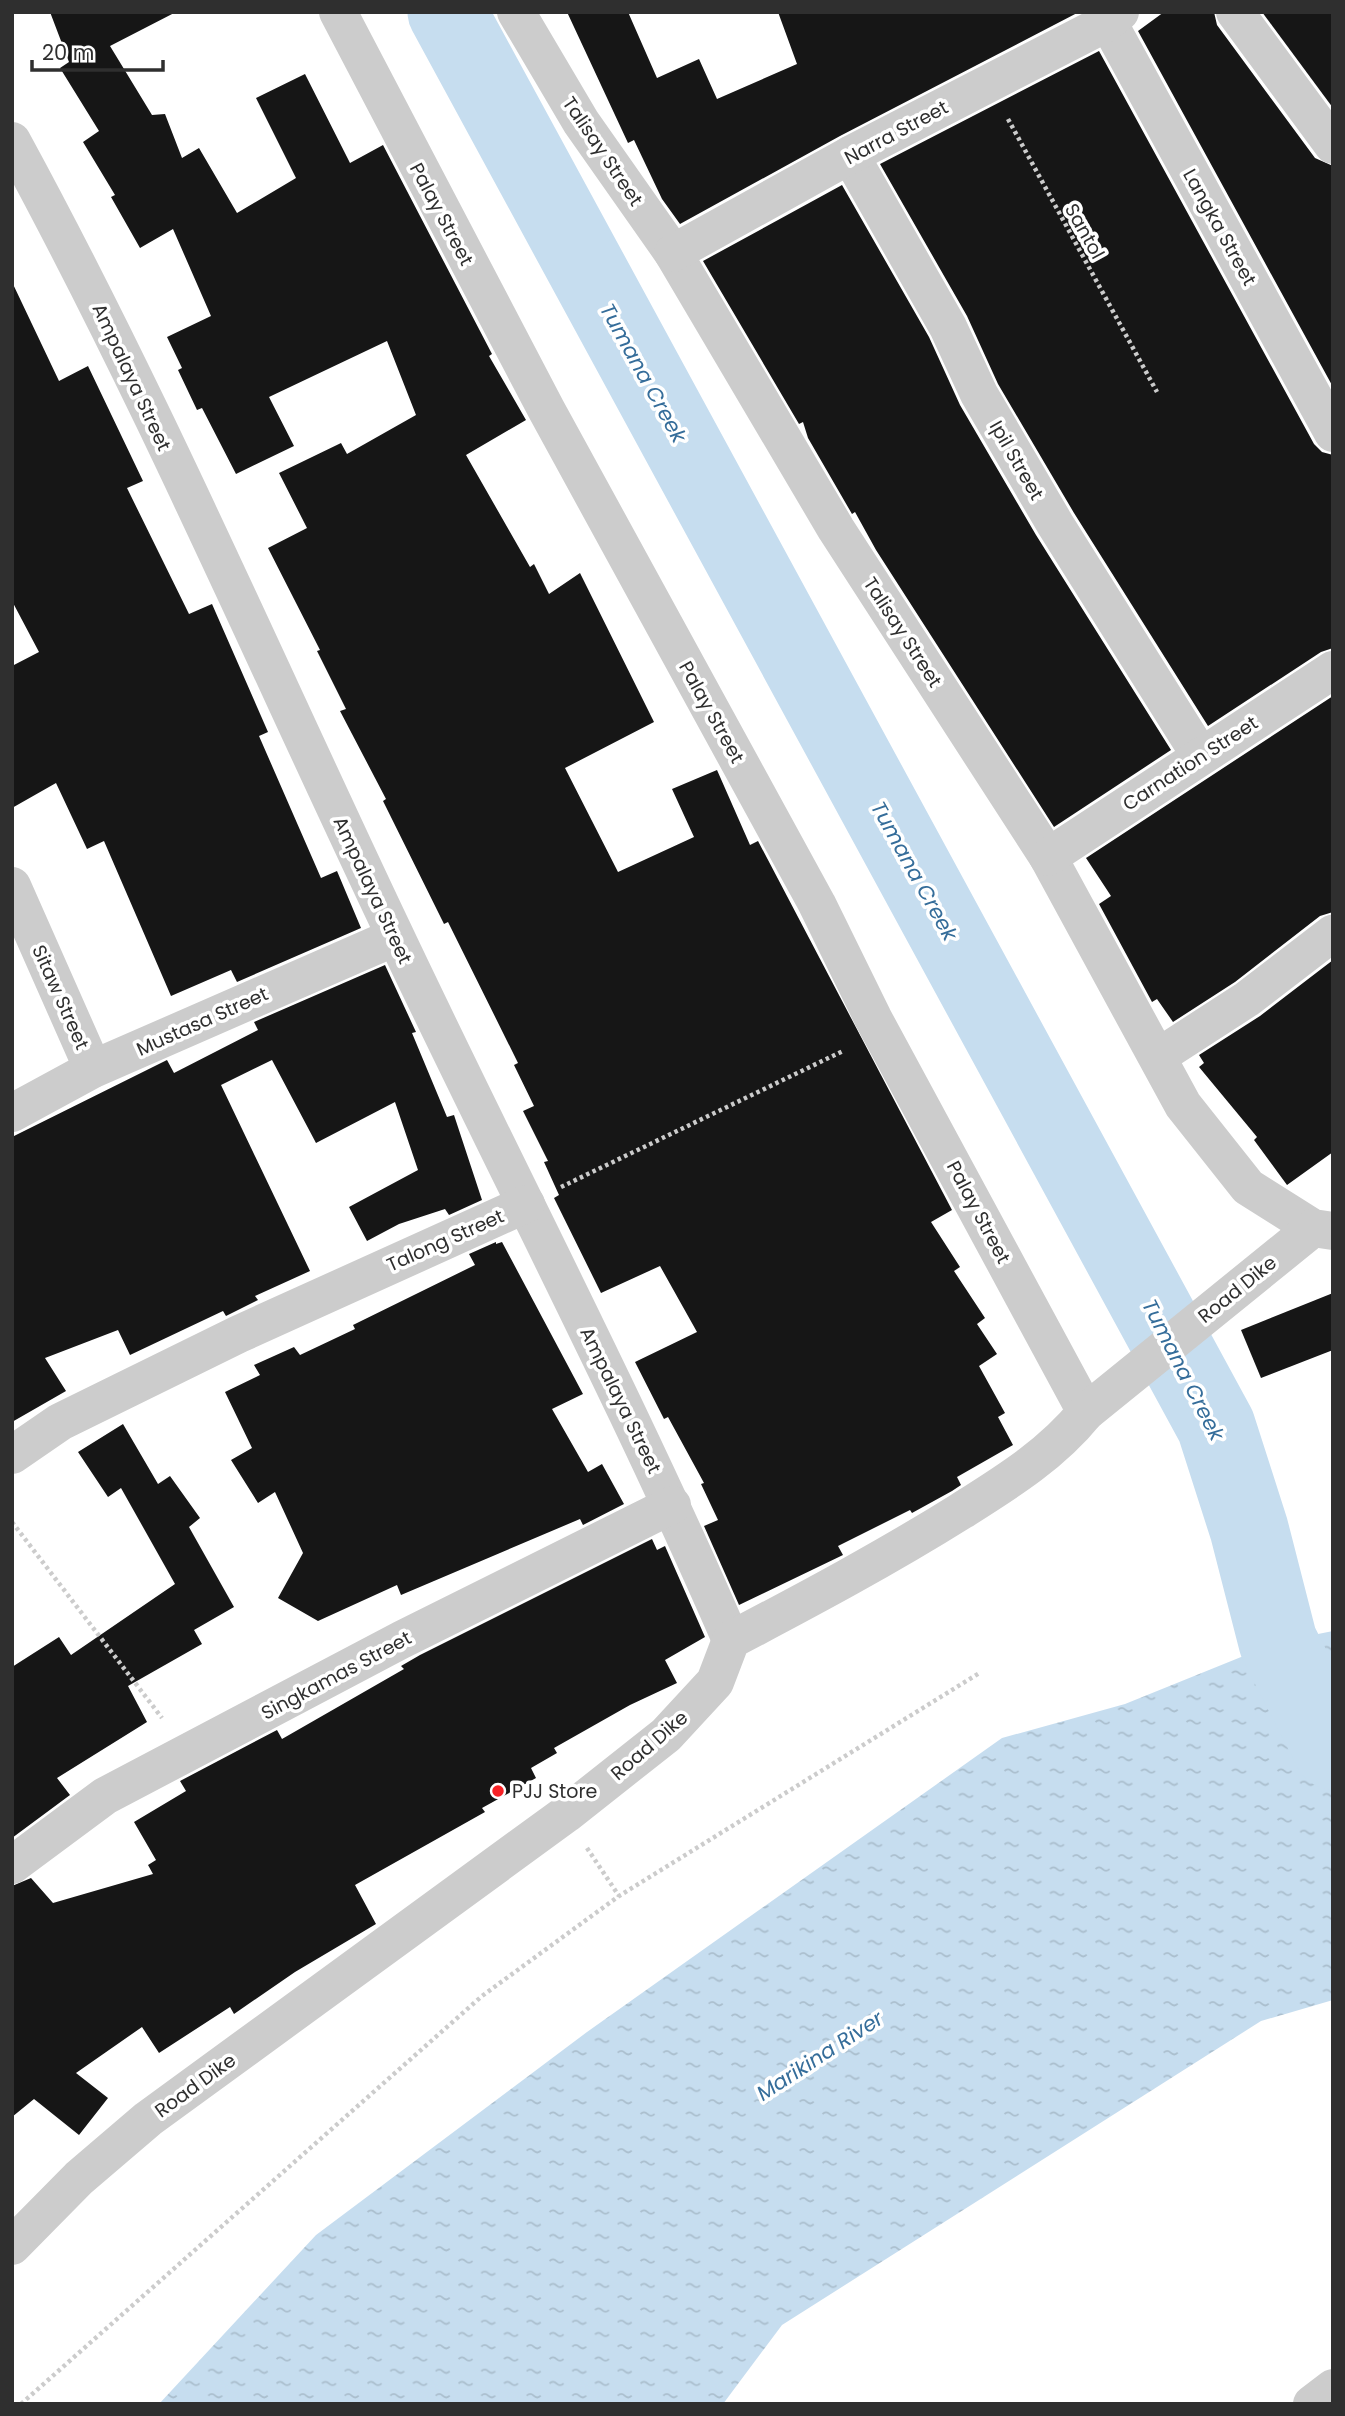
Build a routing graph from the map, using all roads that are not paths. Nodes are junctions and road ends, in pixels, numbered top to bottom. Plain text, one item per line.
1 (338, 12) edge
2 (516, 12) edge
3 (1235, 12) edge
4 (1114, 17) edge
5 (12, 141) edge
6 (1333, 145) edge
7 (850, 155) junction
8 (673, 253) junction
9 (1333, 433) edge
10 (1333, 670) edge
11 (1200, 755) junction
12 (1048, 858) junction
13 (12, 886) edge
14 (1333, 933) edge
15 (395, 937) junction
16 (1159, 1056) junction
17 (93, 1069) junction
18 (12, 1113) edge
19 (526, 1204) junction
20 (1323, 1230) edge
21 (1086, 1412) junction
22 (12, 1455) edge
23 (673, 1505) junction
24 (731, 1640) junction
25 (12, 1865) edge
26 (12, 2246) edge
27 (1333, 2388) edge
28 (1312, 2404) edge

1 - 21 street, Palay Street
2 - 8 street, Talisay Street
3 - 6 street
4 - 7 street, Narra Street
4 - 9 street, Langka Street
5 - 15 street, Ampalaya Street
7 - 8 street, Narra Street
7 - 11 street, Ipil Street
8 - 12 street, Talisay Street
10 - 11 street, Carnation Street
11 - 12 street, Carnation Street
12 - 16 street, Talisay Street
13 - 17 street, Sitaw Street
14 - 16 street
15 - 17 street, Mustasa Street
15 - 19 street, Ampalaya Street
16 - 20 street, Talisay Street
17 - 18 street, Mustasa Street
19 - 22 street, Talong Street
19 - 23 street, Ampalaya Street
20 - 21 street, Road Dike
21 - 24 street, Road Dike
23 - 24 street, Ampalaya Street
23 - 25 street, Singkamas Street
24 - 26 street, Road Dike
27 - 28 street

